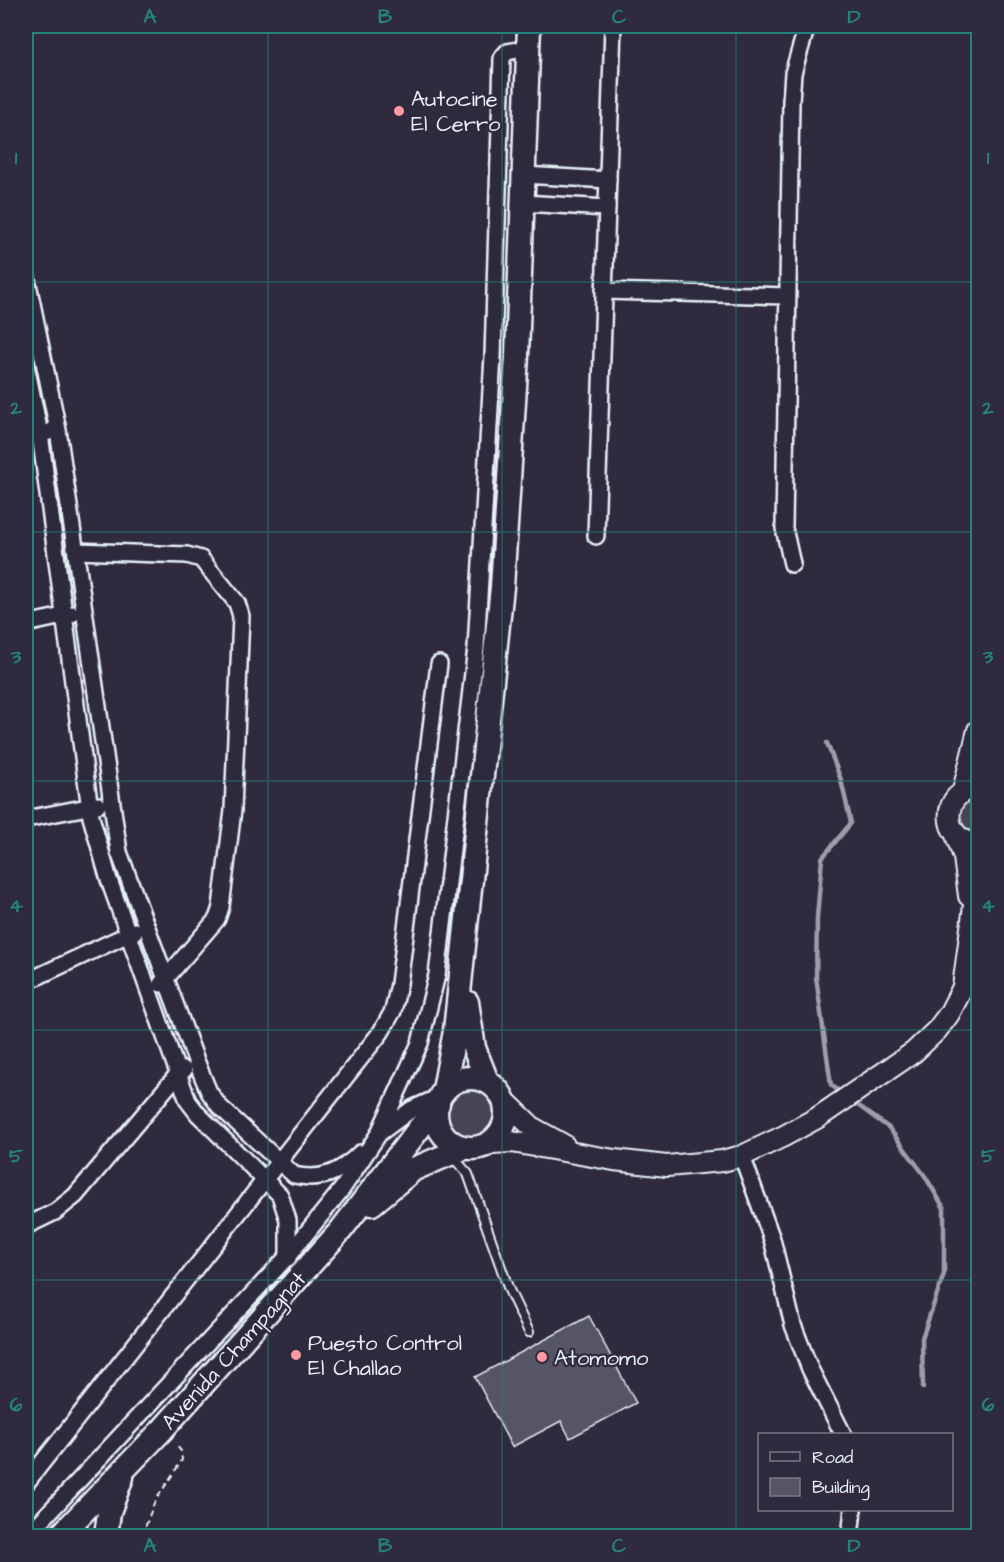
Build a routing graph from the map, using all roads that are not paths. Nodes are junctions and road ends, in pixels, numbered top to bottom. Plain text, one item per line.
1 (529, 26) edge
2 (613, 26) edge
3 (807, 26) edge
4 (528, 48) junction
5 (524, 175) junction
6 (608, 180) junction
7 (524, 203) junction
8 (607, 208) junction
9 (26, 274) edge
10 (604, 291) junction
11 (787, 296) junction
12 (493, 356) junction
13 (517, 356) junction
14 (26, 365) edge
15 (58, 430) junction
16 (33, 435) edge
17 (511, 456) junction
18 (488, 457) junction
19 (596, 536) dead end
20 (76, 551) junction
21 (792, 564) dead end
22 (491, 588) junction
23 (84, 612) junction
24 (65, 616) junction
25 (26, 624) edge
26 (486, 647) junction
27 (439, 664) dead end
28 (978, 730) edge
29 (971, 789) edge
30 (110, 802) junction
31 (89, 807) junction
32 (26, 819) edge
33 (956, 835) junction
34 (978, 843) edge
35 (978, 876) edge
36 (972, 919) junction
37 (145, 925) junction
38 (128, 935) junction
39 (462, 956) junction
40 (166, 980) junction
41 (26, 982) edge
42 (149, 992) junction
43 (197, 1063) junction
44 (178, 1074) junction
45 (487, 1081) junction
46 (440, 1097) junction
47 (505, 1101) junction
48 (378, 1135) junction
49 (491, 1143) junction
50 (457, 1151) junction
51 (586, 1154) junction
52 (742, 1155) junction
53 (278, 1161) junction
54 (264, 1179) junction
55 (26, 1226) edge
56 (341, 1230) junction
57 (288, 1256) junction
58 (288, 1287) junction
59 (529, 1332) dead end
60 (842, 1433) edge
61 (124, 1470) junction
62 (26, 1482) edge
63 (853, 1511) edge
64 (27, 1536) edge
65 (60, 1536) edge
66 (106, 1536) edge
67 (850, 1536) edge

1 - 4 main road
2 - 6 street
3 - 11 street
4 - 5 main road
4 - 12 street
5 - 6 street
5 - 7 main road
6 - 8 street
7 - 8 street
7 - 13 main road
8 - 10 street
9 - 15 street
10 - 11 street
10 - 19 street
11 - 21 street
12 - 13 street
12 - 18 street
13 - 17 main road
14 - 16 street
15 - 16 street
15 - 20 street
16 - 24 street
17 - 18 street
17 - 22 main road
18 - 22 street
20 - 23 street
20 - 40 street
22 - 26 main road
23 - 24 street
23 - 30 street
24 - 25 street
24 - 31 street
26 - 39 main road
26 - 48 street
27 - 53 street
28 - 29 street
29 - 33 street
30 - 31 street
30 - 37 street
31 - 32 street
31 - 38 street
33 - 34 street
33 - 36 street
35 - 36 street
36 - 52 street
37 - 38 street
37 - 40 street
38 - 41 street
38 - 42 street
39 - 45 main road
39 - 46 main road
40 - 42 street
40 - 43 street
42 - 44 street
43 - 44 street
43 - 53 street
44 - 54 street
44 - 55 street
45 - 46 main road
45 - 47 main road
46 - 48 street
46 - 50 main road
46 - 56 main road, Avenida Champagnat
47 - 49 main road
47 - 51 street
48 - 53 street
48 - 57 street
49 - 50 main road
49 - 51 street
50 - 56 main road, Avenida Champagnat
50 - 59 lane
51 - 52 street
52 - 60 street
53 - 54 street
54 - 57 street
54 - 62 street
56 - 58 main road, Avenida Champagnat
57 - 58 street
57 - 64 street
58 - 61 main road, Avenida Champagnat
61 - 65 main road, Avenida Champagnat
61 - 66 main road, Avenida Champagnat
63 - 67 street

